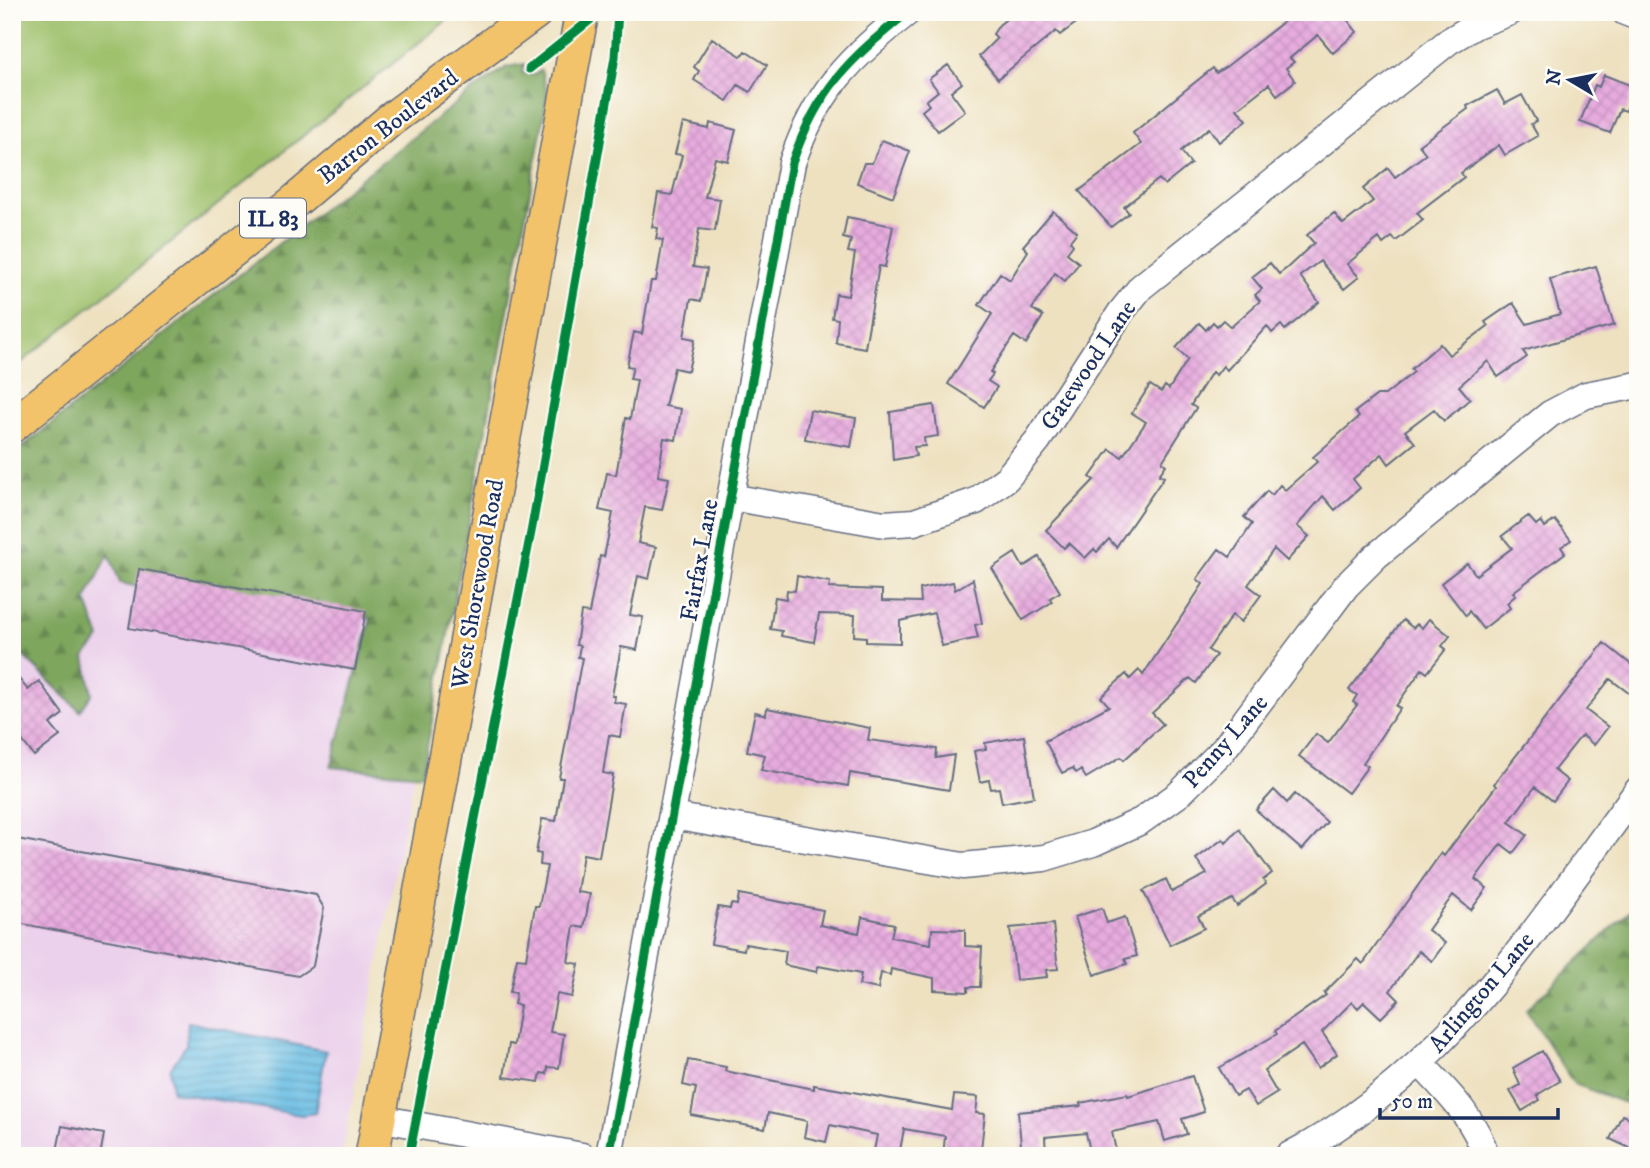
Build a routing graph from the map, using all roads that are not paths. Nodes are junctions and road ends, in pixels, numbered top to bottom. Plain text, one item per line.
1 (536, 12) edge
2 (582, 12) edge
3 (908, 12) edge
4 (1510, 12) edge
5 (1625, 12) edge
6 (1638, 17) edge
7 (1638, 385) edge
8 (12, 426) edge
9 (730, 497) junction
10 (1638, 790) edge
11 (672, 816) junction
12 (1420, 1063) junction
13 (378, 1118) junction
14 (372, 1156) edge
15 (582, 1156) edge
16 (609, 1156) edge
17 (1288, 1156) edge
18 (1486, 1156) edge

1 - 8 main road, Barron Boulevard / IL 83
2 - 13 main road, West Shorewood Road
3 - 9 street, Fairfax Lane
4 - 9 street, Gatewood Lane
5 - 6 street
7 - 11 street, Penny Lane
9 - 11 street, Fairfax Lane
10 - 12 street, Arlington Lane
11 - 16 street, Fairfax Lane
12 - 17 street, Arlington Lane
12 - 18 street
13 - 14 main road, West Shorewood Road
13 - 15 street

